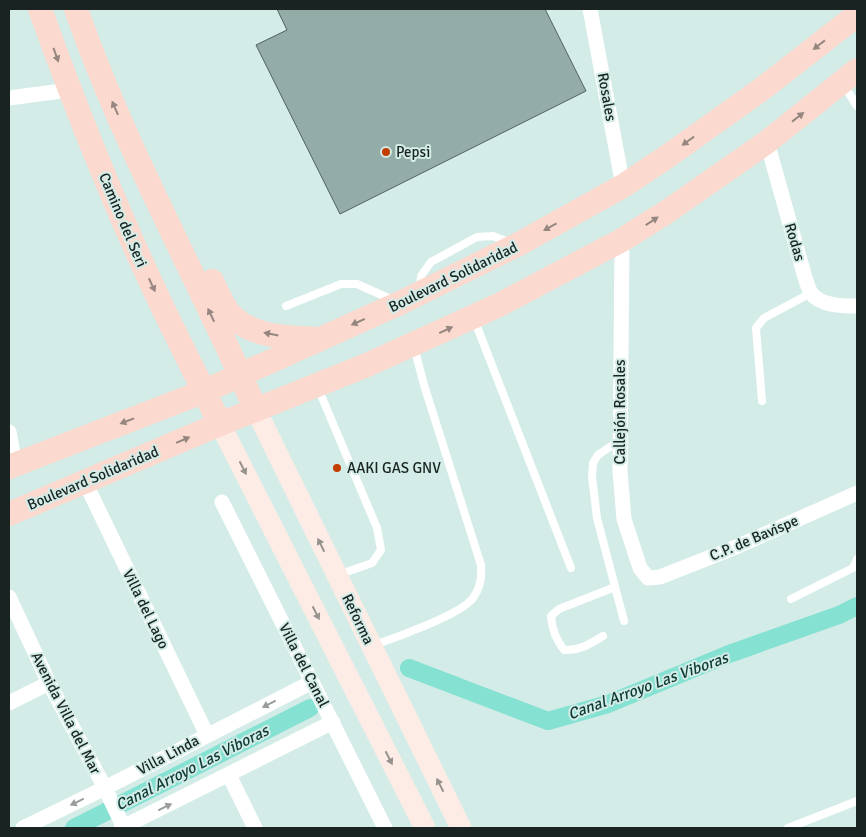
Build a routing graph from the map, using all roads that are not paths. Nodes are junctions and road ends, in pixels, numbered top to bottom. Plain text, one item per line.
1 (40, 9) edge
2 (76, 9) edge
3 (590, 9) edge
4 (857, 14) edge
5 (850, 76) edge
6 (69, 90) junction
7 (9, 98) edge
8 (857, 106) edge
9 (767, 142) junction
10 (135, 153) junction
11 (623, 186) junction
12 (622, 240) junction
13 (811, 293) junction
14 (410, 298) junction
15 (286, 306) dead end
16 (857, 306) edge
17 (474, 317) junction
18 (320, 339) junction
19 (413, 345) junction
20 (241, 375) junction
21 (316, 386) junction
22 (205, 391) junction
23 (762, 401) dead end
24 (256, 410) junction
25 (220, 424) junction
26 (9, 432) edge
27 (620, 440) junction
28 (12, 466) edge
29 (85, 482) junction
30 (857, 493) edge
31 (222, 502) dead end
32 (9, 514) edge
33 (857, 559) edge
34 (571, 568) dead end
35 (336, 575) junction
36 (648, 578) joint
37 (615, 587) junction
38 (9, 597) edge
39 (791, 599) dead end
40 (624, 621) dead end
41 (603, 636) dead end
42 (371, 646) junction
43 (312, 682) junction
44 (49, 683) junction
45 (9, 703) edge
46 (333, 722) junction
47 (207, 735) junction
48 (229, 775) junction
49 (106, 790) junction
50 (857, 801) edge
51 (809, 820) junction
52 (122, 827) edge
53 (23, 828) edge
54 (255, 828) edge
55 (385, 828) edge
56 (425, 828) edge
57 (461, 828) edge
58 (788, 828) edge
59 (813, 828) edge

1 -> 6 main road, Camino del Seri
10 -> 2 main road
3 - 11 street, Rosales
4 -> 11 main road, Boulevard Solidaridad
5 - 8 lane
9 -> 5 main road, Boulevard Solidaridad
6 - 7 street
6 -> 22 main road, Camino del Seri
12 -> 9 main road, Boulevard Solidaridad
9 - 13 street, Rodas
18 -> 10 main road
20 -> 10 main road
11 -> 14 main road, Boulevard Solidaridad
12 - 17 main road, Boulevard Solidaridad
12 - 27 street, Callejón Rosales
13 - 16 street
13 - 23 lane
14 - 15 lane
14 -> 18 main road, Boulevard Solidaridad
19 -> 17 main road, Boulevard Solidaridad
17 - 34 lane
18 - 20 main road, Boulevard Solidaridad
19 - 21 main road, Boulevard Solidaridad
19 - 42 lane
20 - 22 main road, Boulevard Solidaridad
20 - 24 main road
21 - 24 main road, Boulevard Solidaridad
21 - 35 lane
22 - 25 main road, Camino del Seri
22 -> 28 main road, Boulevard Solidaridad
24 - 25 main road, Boulevard Solidaridad
35 -> 24 main road, Reforma
29 -> 25 main road, Boulevard Solidaridad
25 -> 56 main road
26 - 28 street
27 - 36 street, Callejón Rosales
27 - 37 lane
29 - 32 main road, Boulevard Solidaridad
29 - 47 street, Villa del Lago
30 - 36 street, C.P. de Bavispe
31 - 43 street, Villa del Canal
33 - 39 lane
35 - 42 main road, Reforma
37 - 40 lane
37 - 41 lane
38 - 44 street, Avenida Villa del Mar
57 -> 42 main road, Reforma
43 - 46 street, Villa del Canal
43 -> 47 street, Villa Linda
44 - 45 street
44 - 49 street, Avenida Villa del Mar
46 - 48 street
46 - 55 street, Villa del Canal
47 - 49 street, Villa Linda
52 -> 48 street
48 - 54 street
49 - 52 street, Avenida Villa del Mar
49 -> 53 street, Villa Linda
50 - 51 lane
51 - 58 lane
51 - 59 lane

